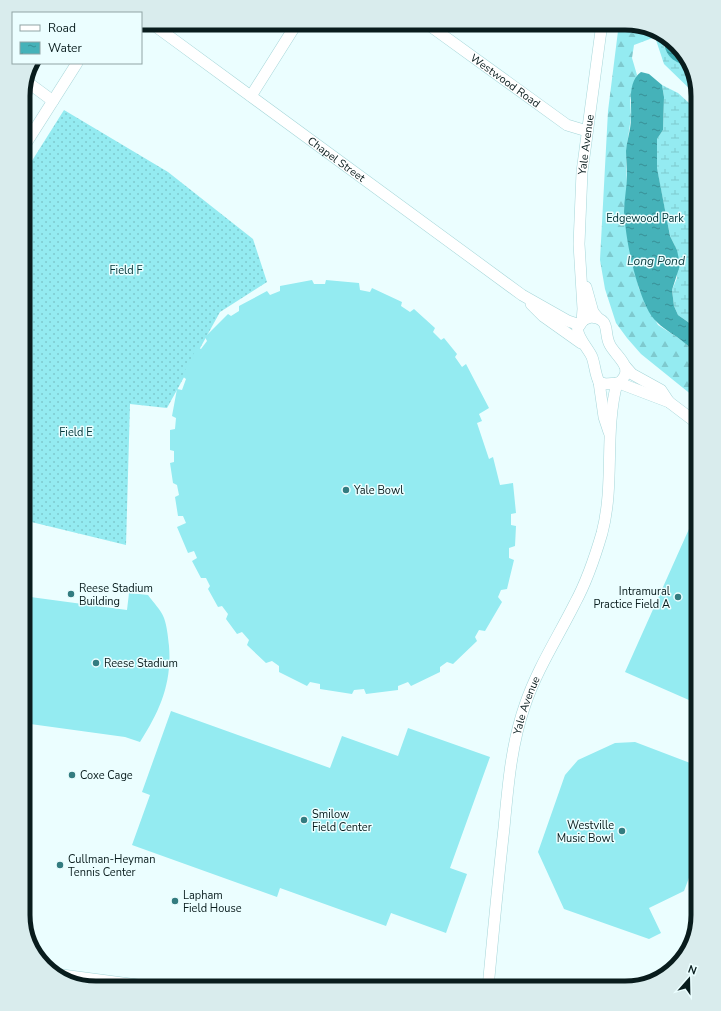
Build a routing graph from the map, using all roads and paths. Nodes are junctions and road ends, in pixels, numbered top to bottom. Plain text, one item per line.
1 (160, 30) edge
2 (292, 30) edge
3 (436, 30) edge
4 (601, 30) edge
5 (76, 64) edge
6 (31, 85) edge
7 (250, 96) junction
8 (53, 101) junction
9 (587, 131) junction
10 (30, 137) edge
11 (580, 267) junction
12 (522, 295) junction
13 (598, 318) junction
14 (581, 324) junction
15 (581, 343) junction
16 (625, 366) junction
17 (599, 382) junction
18 (618, 383) junction
19 (669, 402) junction
20 (691, 419) edge
21 (610, 436) junction
22 (489, 981) edge

1 - 7 street, Chapel Street
2 - 7 street
3 - 9 street, Westwood Road
4 - 9 street, Yale Avenue
5 - 8 street
6 - 8 street
7 - 12 street, Chapel Street
8 - 10 street
9 - 11 street, Yale Avenue
11 - 13 street, Yale Avenue
11 - 14 street, Yale Avenue
12 - 14 street, Chapel Street
12 - 15 street, Chapel Street
13 - 14 street
13 - 16 street, Yale Avenue
14 - 15 street, Yale Avenue
15 - 17 street, Yale Avenue
16 - 18 street, Yale Avenue
16 - 19 street
17 - 18 street
17 - 21 street, Yale Avenue
18 - 19 street
18 - 21 street, Yale Avenue
19 - 20 street
21 - 22 street, Yale Avenue

